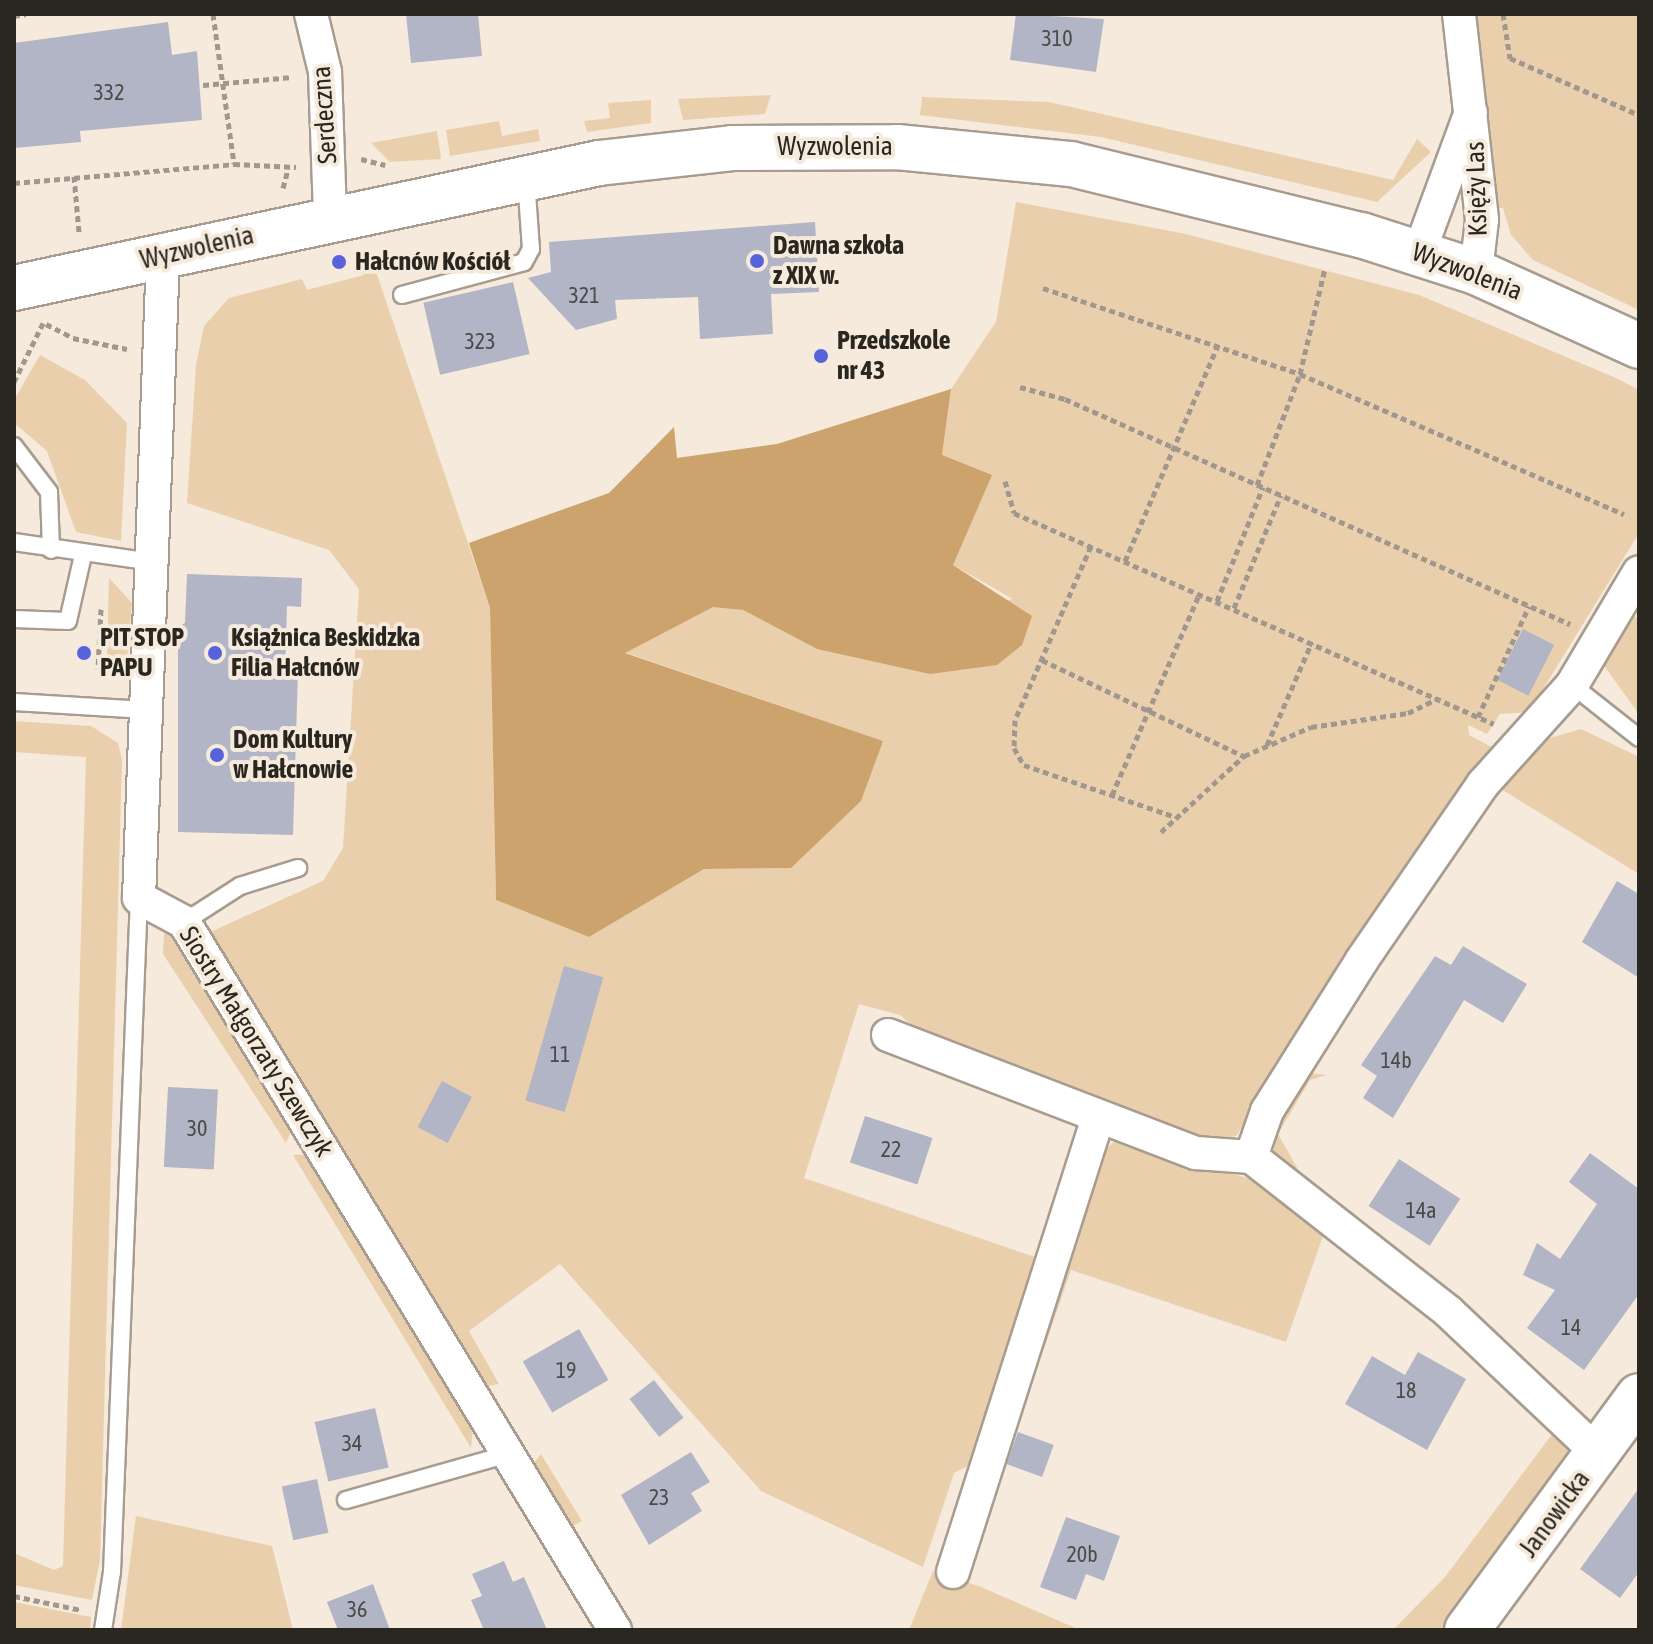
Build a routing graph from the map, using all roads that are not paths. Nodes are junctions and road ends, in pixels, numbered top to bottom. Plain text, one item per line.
1 (311, 14) edge
2 (1459, 14) edge
3 (1473, 105) junction
4 (526, 175) junction
5 (330, 217) junction
6 (1419, 253) junction
7 (163, 256) junction
8 (1476, 272) junction
9 (402, 295) dead end
10 (22, 307) edge
11 (1639, 346) edge
12 (14, 446) edge
13 (14, 542) edge
14 (51, 550) junction
15 (83, 555) junction
16 (152, 562) junction
17 (1639, 572) edge
18 (14, 619) edge
19 (1572, 685) junction
20 (14, 702) edge
21 (146, 710) junction
22 (1639, 738) edge
23 (298, 868) dead end
24 (139, 898) junction
25 (184, 922) junction
26 (888, 1035) dead end
27 (1098, 1118) junction
28 (1251, 1157) junction
29 (1635, 1409) edge
30 (509, 1454) junction
31 (1599, 1454) junction
32 (346, 1500) dead end
33 (953, 1572) dead end
34 (104, 1622) edge
35 (615, 1630) edge
36 (1467, 1630) edge

1 - 5 street, Serdeczna
2 - 3 street, Księży Las
3 - 6 street, Księży Las
3 - 8 street, Księży Las
4 - 5 street, Wyzwolenia
4 - 6 street, Wyzwolenia
4 - 9 lane
5 - 7 street, Wyzwolenia
6 - 8 street, Wyzwolenia
7 - 10 street, Wyzwolenia
7 - 16 street
8 - 11 street, Wyzwolenia
12 - 14 lane
13 - 14 lane
14 - 15 lane
15 - 16 lane
15 - 18 lane
16 - 21 street
17 - 19 street
19 - 22 lane
19 - 28 street
20 - 21 lane
21 - 24 street
23 - 25 lane
24 - 25 street, Siostry Małgorzaty Szewczyk
24 - 34 lane
25 - 30 street, Siostry Małgorzaty Szewczyk
26 - 27 street
27 - 28 street
27 - 33 street
28 - 31 street
29 - 31 street, Janowicka
30 - 32 lane
30 - 35 street, Siostry Małgorzaty Szewczyk
31 - 36 street, Janowicka

